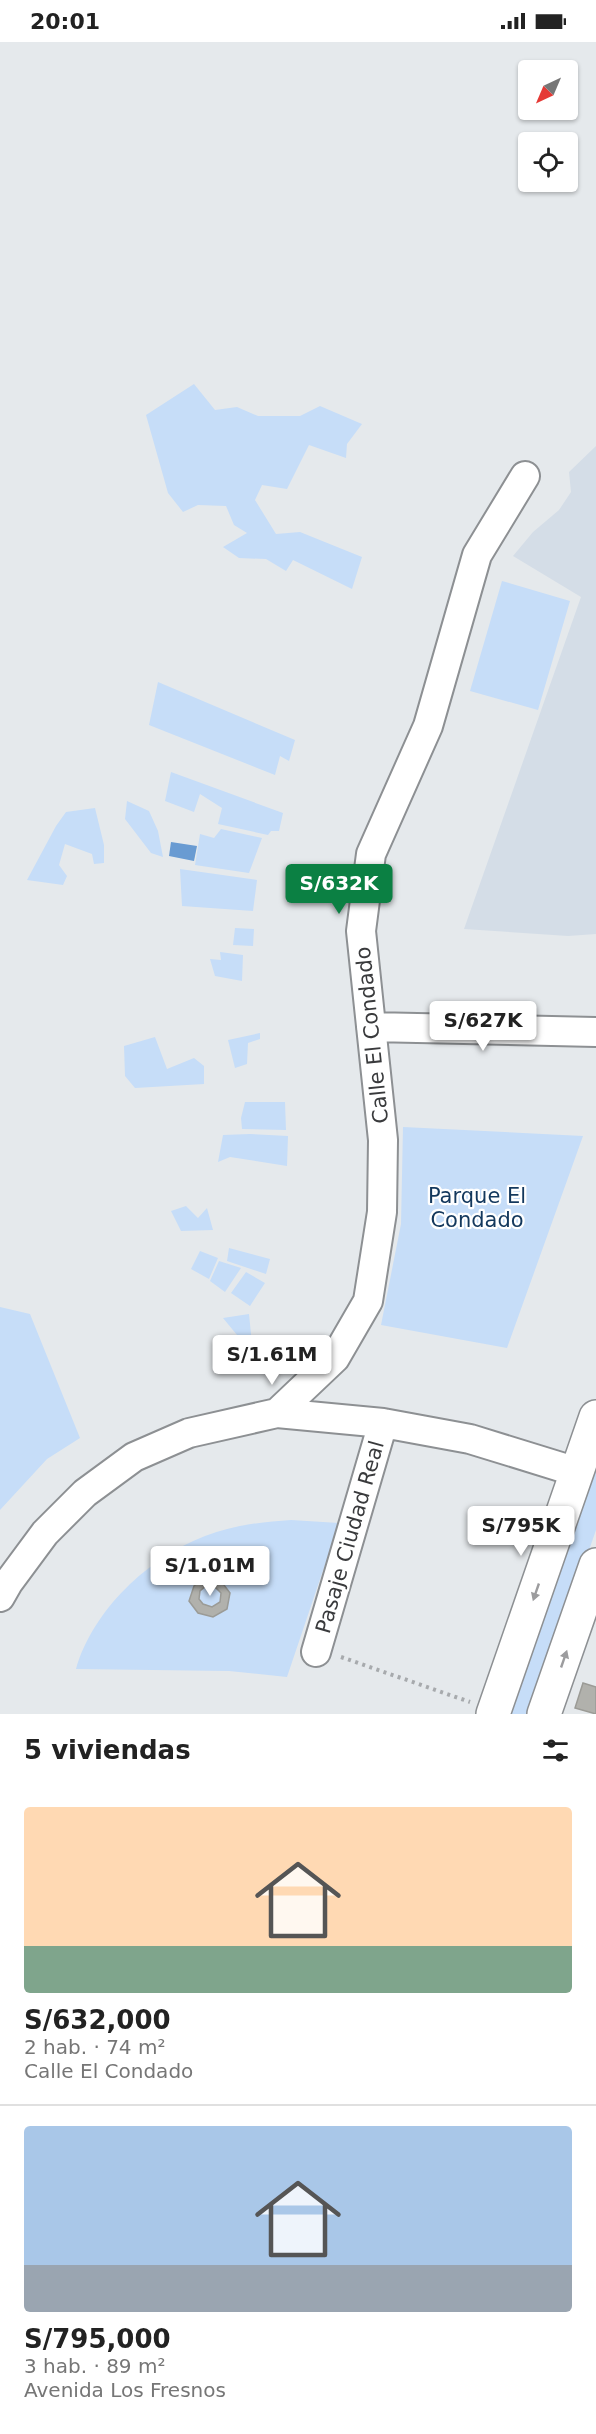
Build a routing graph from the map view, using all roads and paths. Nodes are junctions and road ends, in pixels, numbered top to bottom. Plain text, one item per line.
1 (525, 476) dead end
2 (371, 1026) junction
3 (596, 1032) edge
4 (277, 1413) junction
5 (596, 1418) edge
6 (383, 1423) junction
7 (577, 1472) junction
8 (596, 1565) edge
9 (0, 1597) edge
10 (326, 1653) joint
11 (482, 1708) edge
12 (544, 1714) edge

1 - 2 street, Calle El Condado
2 - 3 street
2 - 4 street, Calle El Condado
4 - 6 street
4 - 9 street
5 - 7 main road
6 - 7 street
6 - 10 street, Pasaje Ciudad Real
7 -> 11 main road
12 -> 8 main road
10 - 11 path

